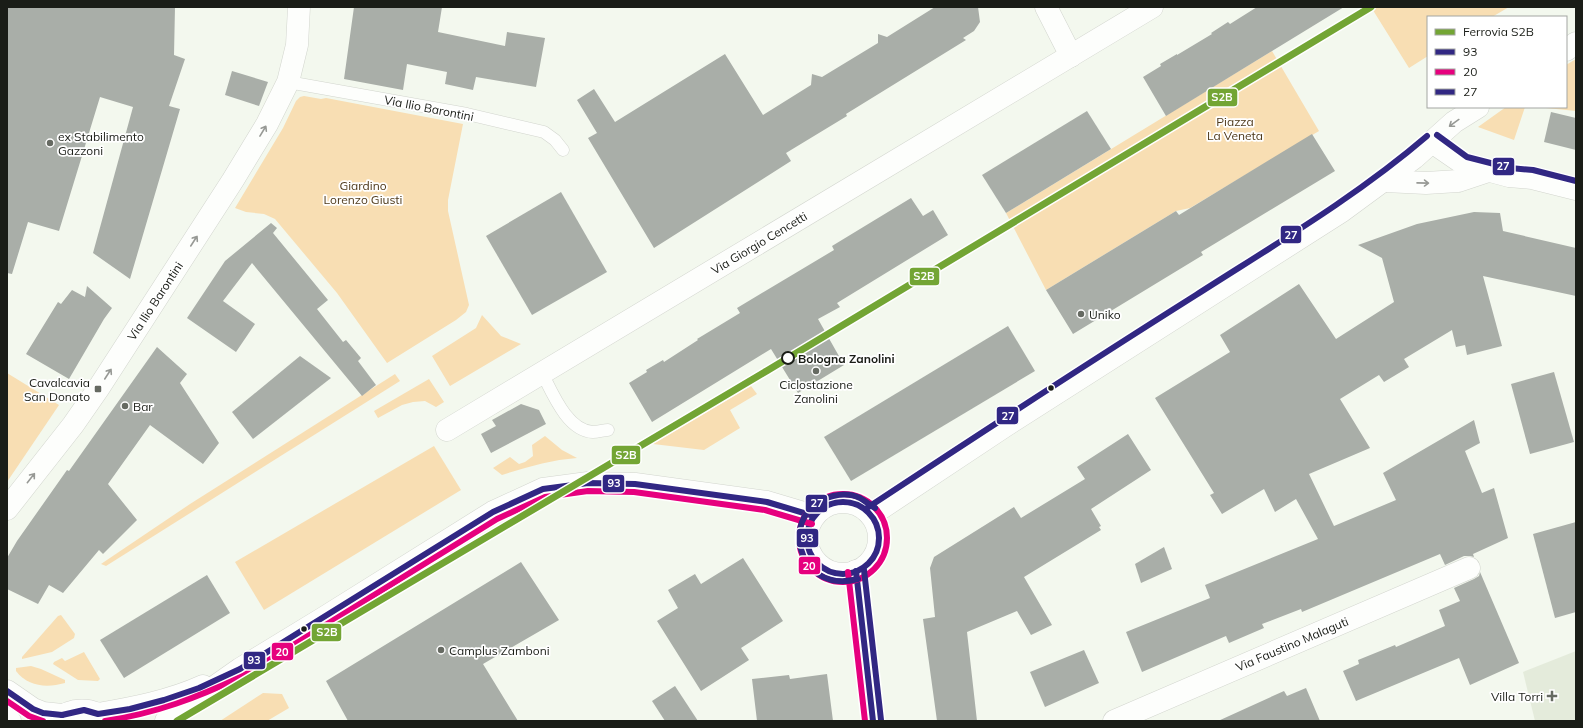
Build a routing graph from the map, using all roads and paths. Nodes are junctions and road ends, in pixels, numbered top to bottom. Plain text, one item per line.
1 (300, 7) edge
2 (1046, 7) edge
3 (1152, 7) edge
4 (1576, 43) edge
5 (1567, 49) edge
6 (1071, 56) junction
7 (288, 82) junction
8 (1476, 108) edge
9 (1432, 142) junction
10 (563, 150) dead end
11 (1488, 171) junction
12 (1384, 181) junction
13 (1576, 189) edge
14 (542, 373) junction
15 (448, 430) dead end
16 (608, 430) dead end
17 (7, 509) edge
18 (814, 516) junction
19 (871, 516) junction
20 (1469, 568) dead end
21 (856, 572) junction
22 (240, 669) junction
23 (7, 691) edge
24 (103, 717) edge
25 (7, 718) edge
26 (59, 718) edge
27 (10, 721) edge
28 (166, 721) edge
29 (873, 721) edge
30 (1114, 721) edge

1 - 7 street, Via Ilio Barontini
2 - 6 street
3 - 6 street, Via Giorgio Cencetti
4 - 5 street
6 - 14 street, Via Giorgio Cencetti
7 - 10 lane, Via Ilio Barontini
17 -> 7 street, Via Ilio Barontini
8 -> 9 street
9 - 11 street
9 - 12 street
12 -> 11 street
11 - 13 street
12 - 19 street
14 - 15 street, Via Giorgio Cencetti
14 - 16 lane
18 - 19 street
18 - 21 street
18 - 22 street
19 - 21 street
20 - 30 street, Via Faustino Malaguti
21 - 29 street
22 - 24 street
22 - 28 street
23 - 26 street
24 - 26 street
25 - 27 street

